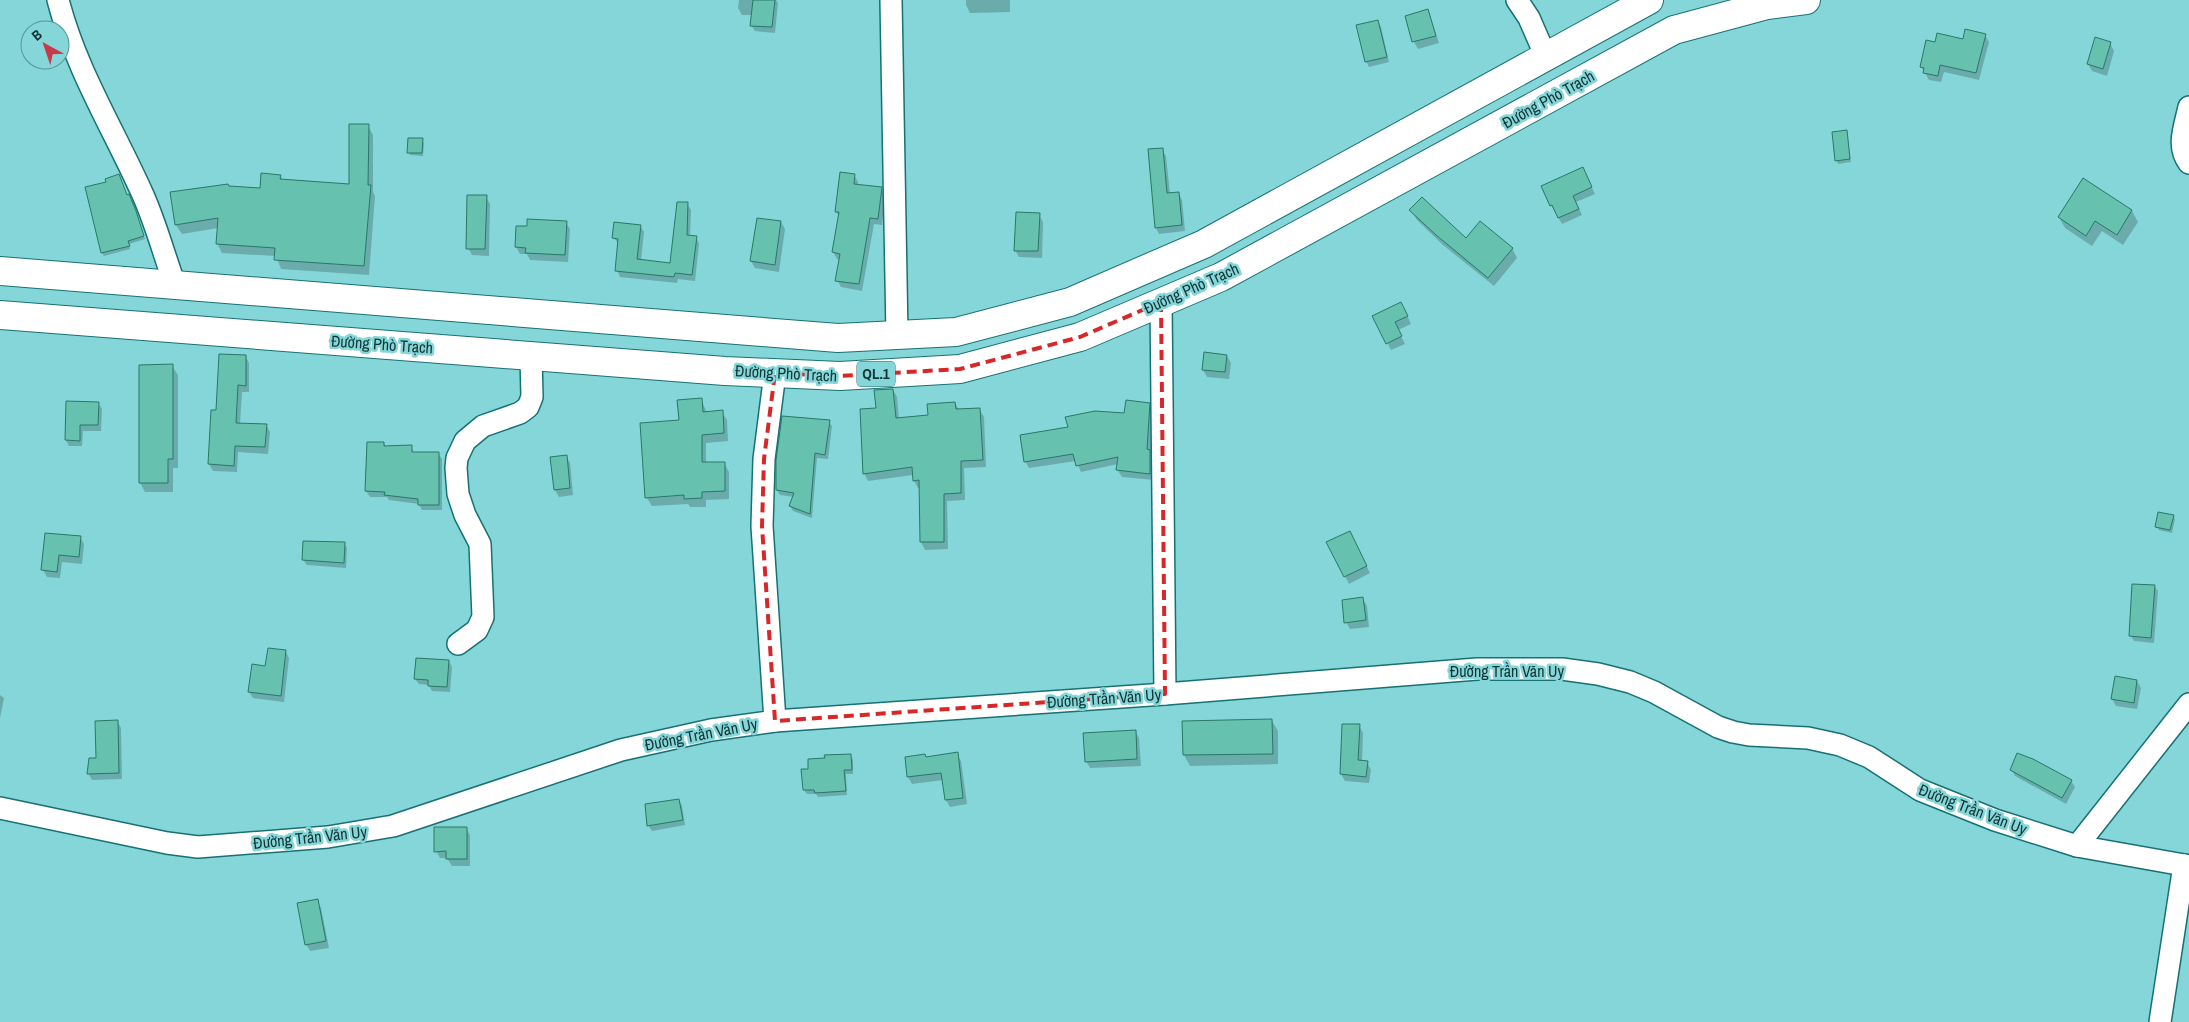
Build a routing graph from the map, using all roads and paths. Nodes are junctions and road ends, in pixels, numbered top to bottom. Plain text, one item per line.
1 (58, 0) edge
2 (891, 0) edge
3 (1517, 0) edge
4 (1649, 0) edge
5 (1806, 0) edge
6 (1546, 57) junction
7 (2189, 107) edge
8 (2189, 163) edge
9 (0, 270) edge
10 (175, 285) junction
11 (1161, 302) junction
12 (0, 315) edge
13 (897, 335) junction
14 (531, 356) junction
15 (775, 373) junction
16 (458, 644) dead end
17 (1165, 694) junction
18 (2189, 704) edge
19 (775, 721) junction
20 (0, 808) edge
21 (2077, 846) junction
22 (2187, 866) edge
23 (2160, 1022) edge

1 - 10 street
2 - 13 street
3 - 6 street
4 - 6 highway, QL.1
5 - 11 highway, Đường Phò Trạch / QL.1
6 - 13 highway, QL.1
7 - 8 street
9 - 10 highway, QL.1
10 - 13 highway, QL.1
11 - 15 highway, Đường Phò Trạch / QL.1
11 - 17 street
12 - 14 highway, Đường Phò Trạch / QL.1
14 - 15 highway, Đường Phò Trạch / QL.1
14 - 16 street
15 - 19 street
17 - 19 street, Đường Trần Văn Uy
17 - 21 street, Đường Trần Văn Uy
18 - 21 street
19 - 20 street, Đường Trần Văn Uy
21 - 22 street, Đường Trần Văn Uy
22 - 23 street

